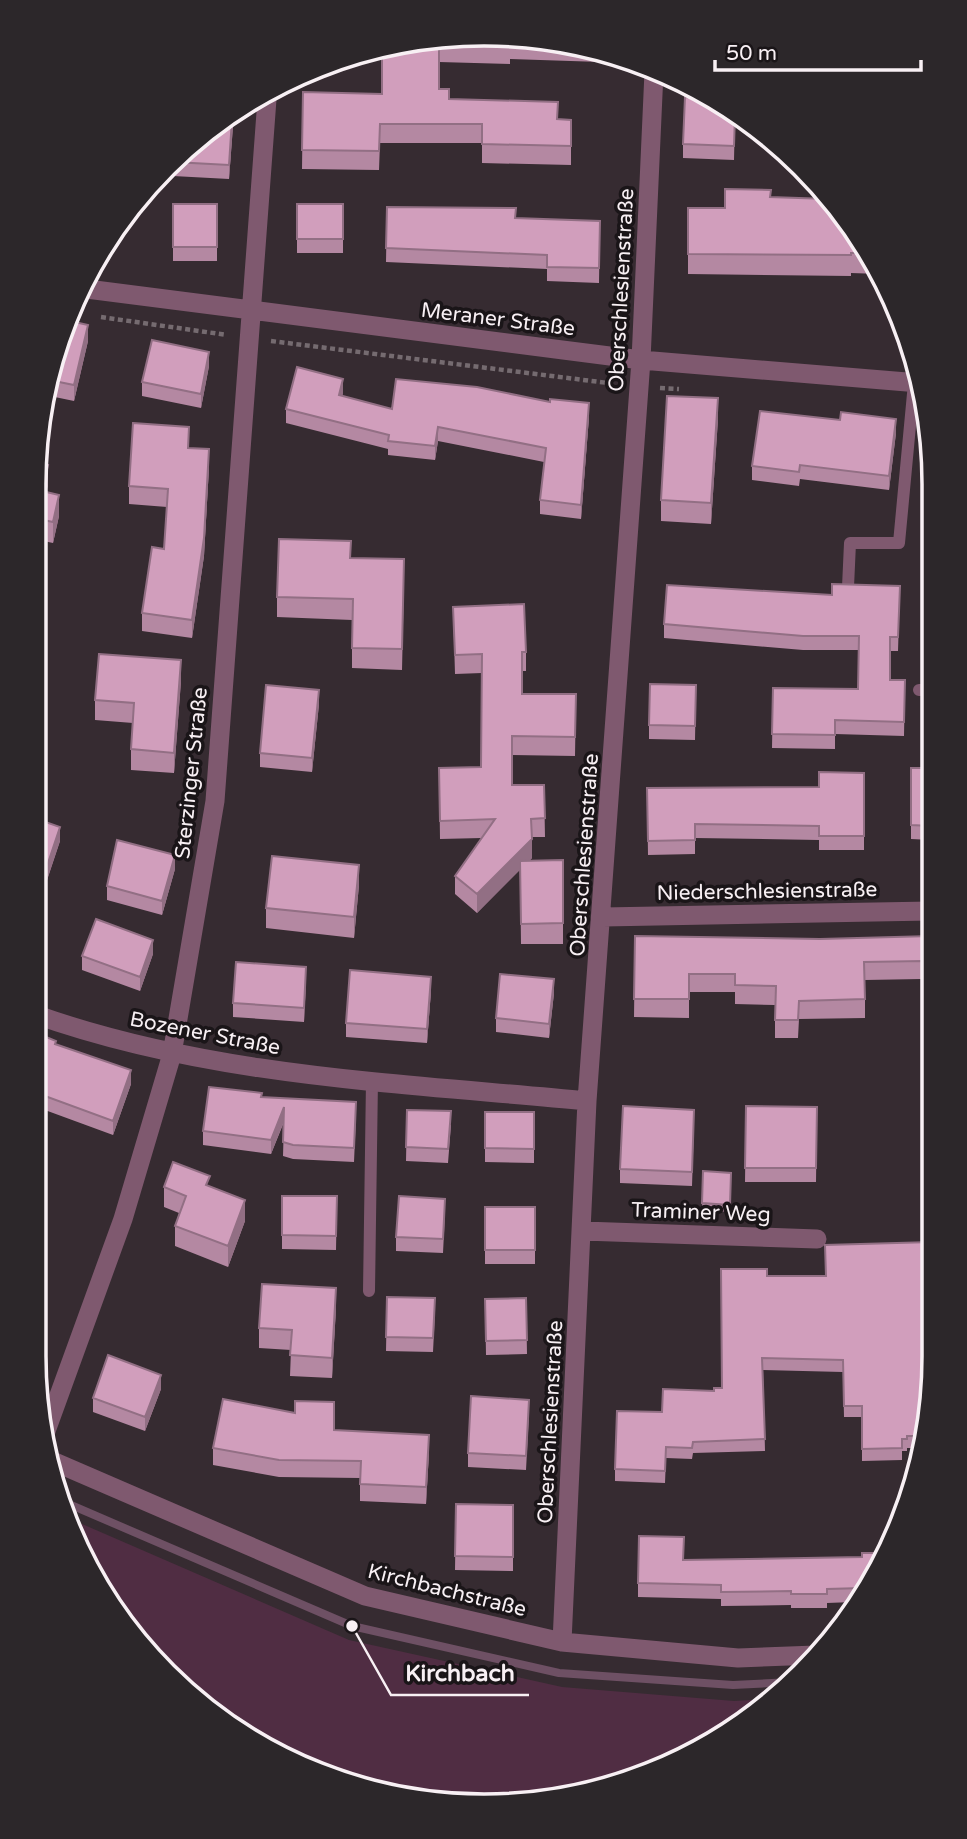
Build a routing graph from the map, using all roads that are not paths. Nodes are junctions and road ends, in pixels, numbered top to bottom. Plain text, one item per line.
1 (654, 80) edge
2 (267, 103) edge
3 (91, 290) edge
4 (250, 310) junction
5 (641, 360) junction
6 (910, 382) edge
7 (914, 403) edge
8 (848, 587) edge
9 (922, 911) edge
10 (603, 917) junction
11 (46, 1018) edge
12 (173, 1054) junction
13 (372, 1080) junction
14 (587, 1101) junction
15 (583, 1231) junction
16 (817, 1239) dead end
17 (369, 1292) dead end
18 (50, 1420) edge
19 (59, 1464) edge
20 (562, 1642) junction
21 (802, 1656) edge

1 - 5 street, Oberschlesienstraße
2 - 4 street, Sterzinger Straße
3 - 4 street, Meraner Straße
4 - 5 street, Meraner Straße
4 - 12 street, Sterzinger Straße
5 - 6 street, Meraner Straße
5 - 10 street, Oberschlesienstraße
7 - 8 lane, Meraner Straße
9 - 10 street, Niederschlesienstraße
10 - 14 street, Oberschlesienstraße
11 - 12 street, Bozener Straße
12 - 13 street, Bozener Straße
12 - 18 street, Sterzinger Straße
13 - 14 street, Bozener Straße
13 - 17 lane
14 - 15 street, Oberschlesienstraße
15 - 16 street, Traminer Weg
15 - 20 street, Oberschlesienstraße
19 - 20 street, Kirchbachstraße
20 - 21 street, Kirchbachstraße

